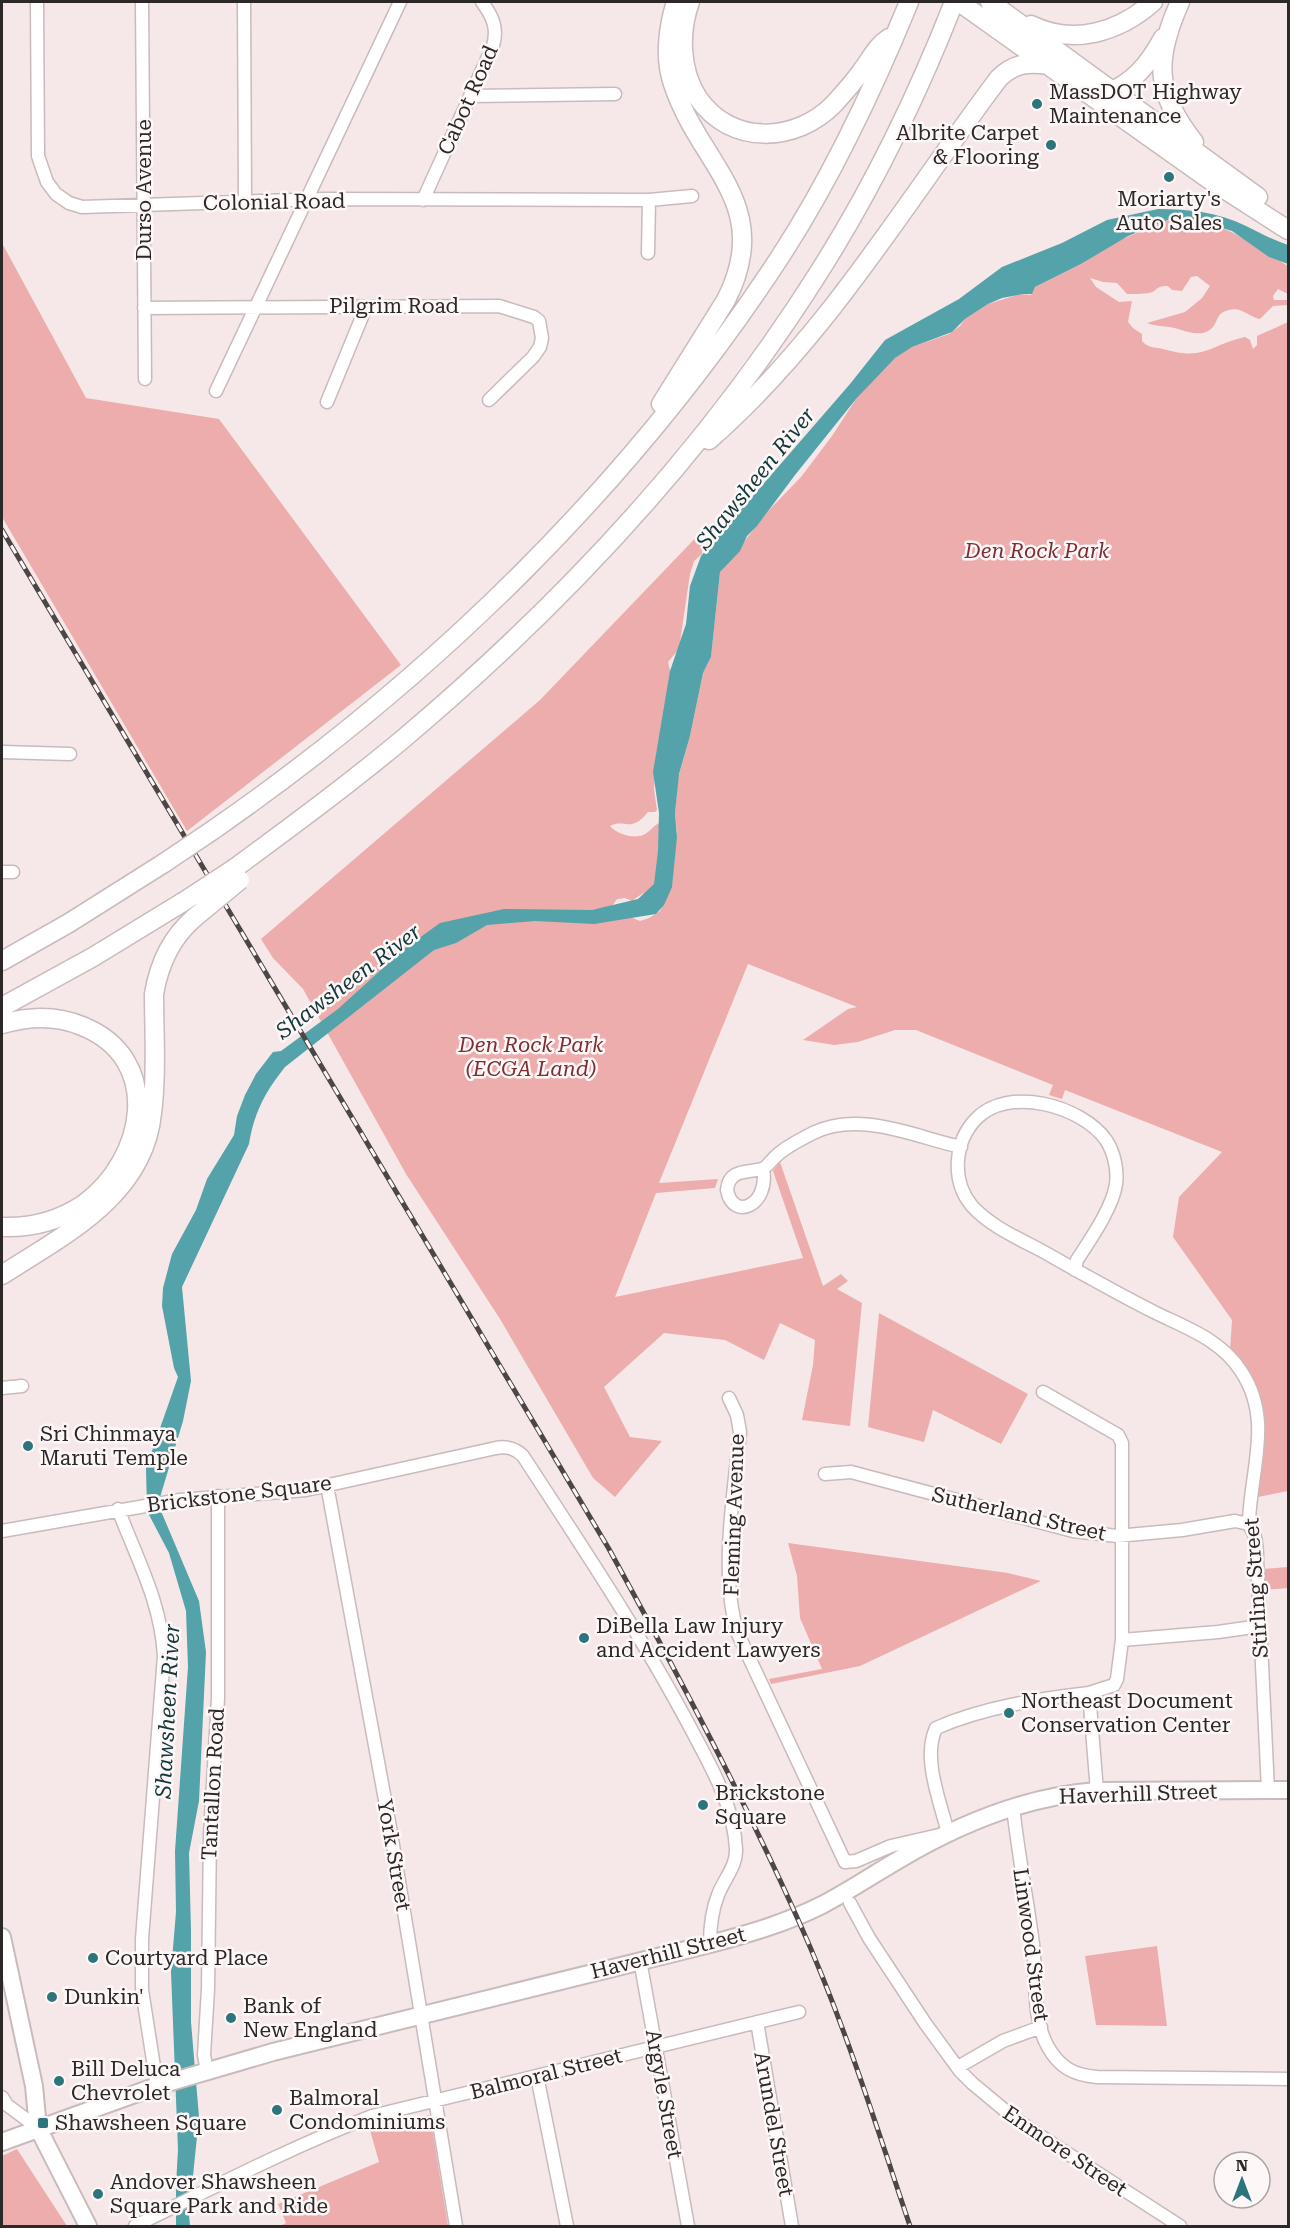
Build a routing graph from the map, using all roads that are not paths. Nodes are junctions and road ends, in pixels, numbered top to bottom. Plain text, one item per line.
1 (37, 2) edge
2 (142, 2) edge
3 (244, 2) edge
4 (400, 2) edge
5 (482, 2) edge
6 (676, 2) edge
7 (690, 2) edge
8 (909, 2) edge
9 (954, 2) edge
10 (959, 2) edge
11 (990, 2) edge
12 (1154, 2) edge
13 (1180, 2) edge
14 (1005, 12) junction
15 (1168, 29) junction
16 (896, 34) junction
17 (1049, 65) junction
18 (1112, 91) junction
19 (615, 94) dead end
20 (470, 96) junction
21 (1095, 97) junction
22 (1210, 162) junction
23 (692, 196) dead end
24 (307, 200) junction
25 (423, 200) junction
26 (649, 200) junction
27 (245, 202) junction
28 (144, 205) junction
29 (1288, 220) edge
30 (1288, 230) edge
31 (648, 253) dead end
32 (256, 307) junction
33 (366, 307) junction
34 (144, 308) junction
35 (145, 379) dead end
36 (216, 391) dead end
37 (489, 400) dead end
38 (327, 402) dead end
39 (641, 442) junction
40 (683, 458) junction
41 (2, 752) edge
42 (70, 754) dead end
43 (238, 874) junction
44 (2, 960) edge
45 (2, 1006) edge
46 (2, 1024) edge
47 (961, 1147) junction
48 (763, 1169) dead end
49 (2, 1227) edge
50 (1075, 1269) junction
51 (2, 1275) edge
52 (22, 1386) dead end
53 (2, 1388) edge
54 (1043, 1392) dead end
55 (729, 1398) dead end
56 (825, 1474) dead end
57 (327, 1485) junction
58 (218, 1496) junction
59 (124, 1509) junction
60 (1249, 1524) junction
61 (2, 1531) edge
62 (1122, 1536) junction
63 (1260, 1626) junction
64 (1122, 1640) junction
65 (1089, 1693) junction
66 (1268, 1790) junction
67 (1288, 1790) edge
68 (1097, 1791) junction
69 (1013, 1807) junction
70 (948, 1833) junction
71 (849, 1903) dead end
72 (2, 1937) edge
73 (710, 1944) junction
74 (640, 1960) junction
75 (799, 2012) dead end
76 (420, 2015) junction
77 (757, 2022) junction
78 (1041, 2027) junction
79 (655, 2047) junction
80 (957, 2067) junction
81 (203, 2072) junction
82 (537, 2076) junction
83 (1288, 2079) edge
84 (163, 2084) junction
85 (2, 2097) edge
86 (436, 2101) junction
87 (38, 2128) junction
88 (2, 2142) edge
89 (88, 2226) edge
90 (135, 2226) edge
91 (456, 2226) edge
92 (567, 2226) edge
93 (688, 2226) edge
94 (792, 2226) edge
95 (1180, 2226) edge

1 - 28 street, Colonial Road
2 - 28 street, Durso Avenue
3 - 27 street
4 - 24 street
5 - 20 street, Cabot Road
6 - 39 highway
7 - 16 highway
8 - 16 highway
9 - 40 highway
10 - 17 highway
11 - 14 highway
12 - 14 highway
13 - 15 highway
14 - 18 highway
15 - 18 highway
15 - 22 highway
16 - 39 highway
17 - 21 highway
17 - 40 highway
18 - 21 highway
18 - 22 highway
19 - 20 street
20 - 25 street, Cabot Road
21 - 30 highway
22 - 29 highway
23 - 26 street, Colonial Road
24 - 25 street, Colonial Road
24 - 27 street, Colonial Road
24 - 32 street
25 - 26 street, Colonial Road
26 - 31 street
27 - 28 street, Colonial Road
28 - 34 street, Durso Avenue
32 - 33 street, Pilgrim Road
32 - 34 street, Pilgrim Road
32 - 36 street
33 - 37 street, Pilgrim Road
33 - 38 street
34 - 35 street, Durso Avenue
39 - 44 highway, bridge
40 - 43 highway
41 - 42 street
43 - 45 highway, bridge
43 - 51 highway, bridge
46 - 49 highway
47 - 48 street
47 - 50 street, Stirling Street
47 - 50 street, Stirling Street
50 - 60 street, Stirling Street
52 - 53 street
54 - 62 street
55 - 70 street, Fleming Avenue
56 - 62 street, Sutherland Street
57 - 58 street, Brickstone Square
57 - 73 street, Brickstone Square
57 - 76 street, York Street
58 - 59 street, Brickstone Square
58 - 81 street, Tantallon Road
59 - 61 street, Brickstone Square
59 - 84 street
60 - 62 street, Sutherland Street
60 - 63 street, Stirling Street
62 - 64 street
63 - 64 street
63 - 66 street, Stirling Street
64 - 65 street
65 - 68 street
65 - 70 street
66 - 67 main road, Haverhill Street
66 - 68 main road, Haverhill Street
68 - 69 main road, Haverhill Street
69 - 70 main road, Haverhill Street
69 - 78 street, Linwood Street
70 - 73 main road, Haverhill Street
71 - 80 street, Enmore Street
72 - 87 main road
73 - 74 main road, Haverhill Street
74 - 76 main road, Haverhill Street
74 - 79 street, Argyle Street
75 - 77 street, Balmoral Street
76 - 81 main road, Haverhill Street
76 - 86 street, York Street
77 - 79 street, Balmoral Street
77 - 94 street, Arundel Street
78 - 80 street
78 - 83 street, Linwood Street
79 - 82 street, Balmoral Street
79 - 93 street, Argyle Street
80 - 95 street, Enmore Street
81 - 84 main road, Haverhill Street
82 - 86 street, Balmoral Street
82 - 92 street
84 - 87 main road, Haverhill Street
85 - 87 street
86 - 90 street, Balmoral Street
86 - 91 street, York Street
87 - 88 main road, Haverhill Street
87 - 89 main road

